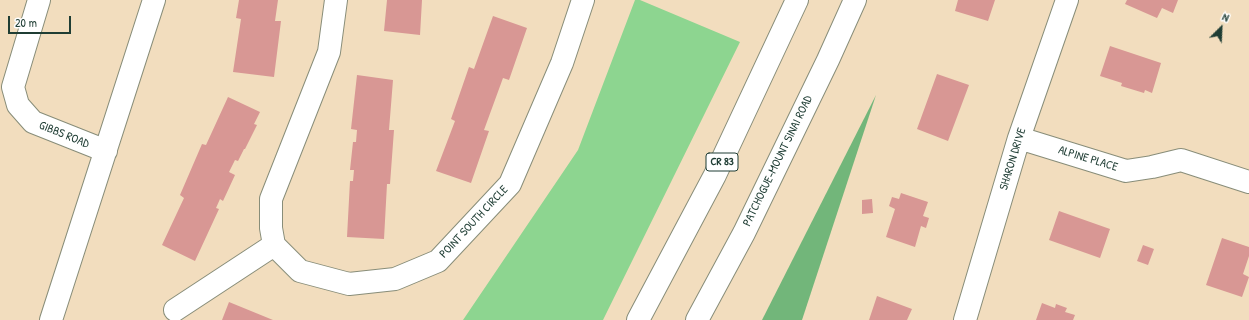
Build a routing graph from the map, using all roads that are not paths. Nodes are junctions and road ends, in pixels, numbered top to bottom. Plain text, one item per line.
1 (39, 0) edge
2 (154, 0) edge
3 (336, 0) edge
4 (583, 0) edge
5 (797, 0) edge
6 (855, 0) edge
7 (1067, 0) edge
8 (1019, 138) junction
9 (106, 151) junction
10 (1249, 182) edge
11 (274, 245) junction
12 (175, 310) dead end
13 (51, 320) edge
14 (638, 320) edge
15 (697, 320) edge
16 (965, 320) edge

1 - 9 main road, GIBBS ROAD
2 - 9 main road
3 - 11 main road
4 - 11 main road, POINT SOUTH CIRCLE
5 - 14 main road, CR 83
6 - 15 main road, PATCHOGUE-MOUNT SINAI ROAD
7 - 8 main road, SHARON DRIVE
8 - 10 main road, ALPINE PLACE
8 - 16 main road, SHARON DRIVE
9 - 13 main road
11 - 12 main road

